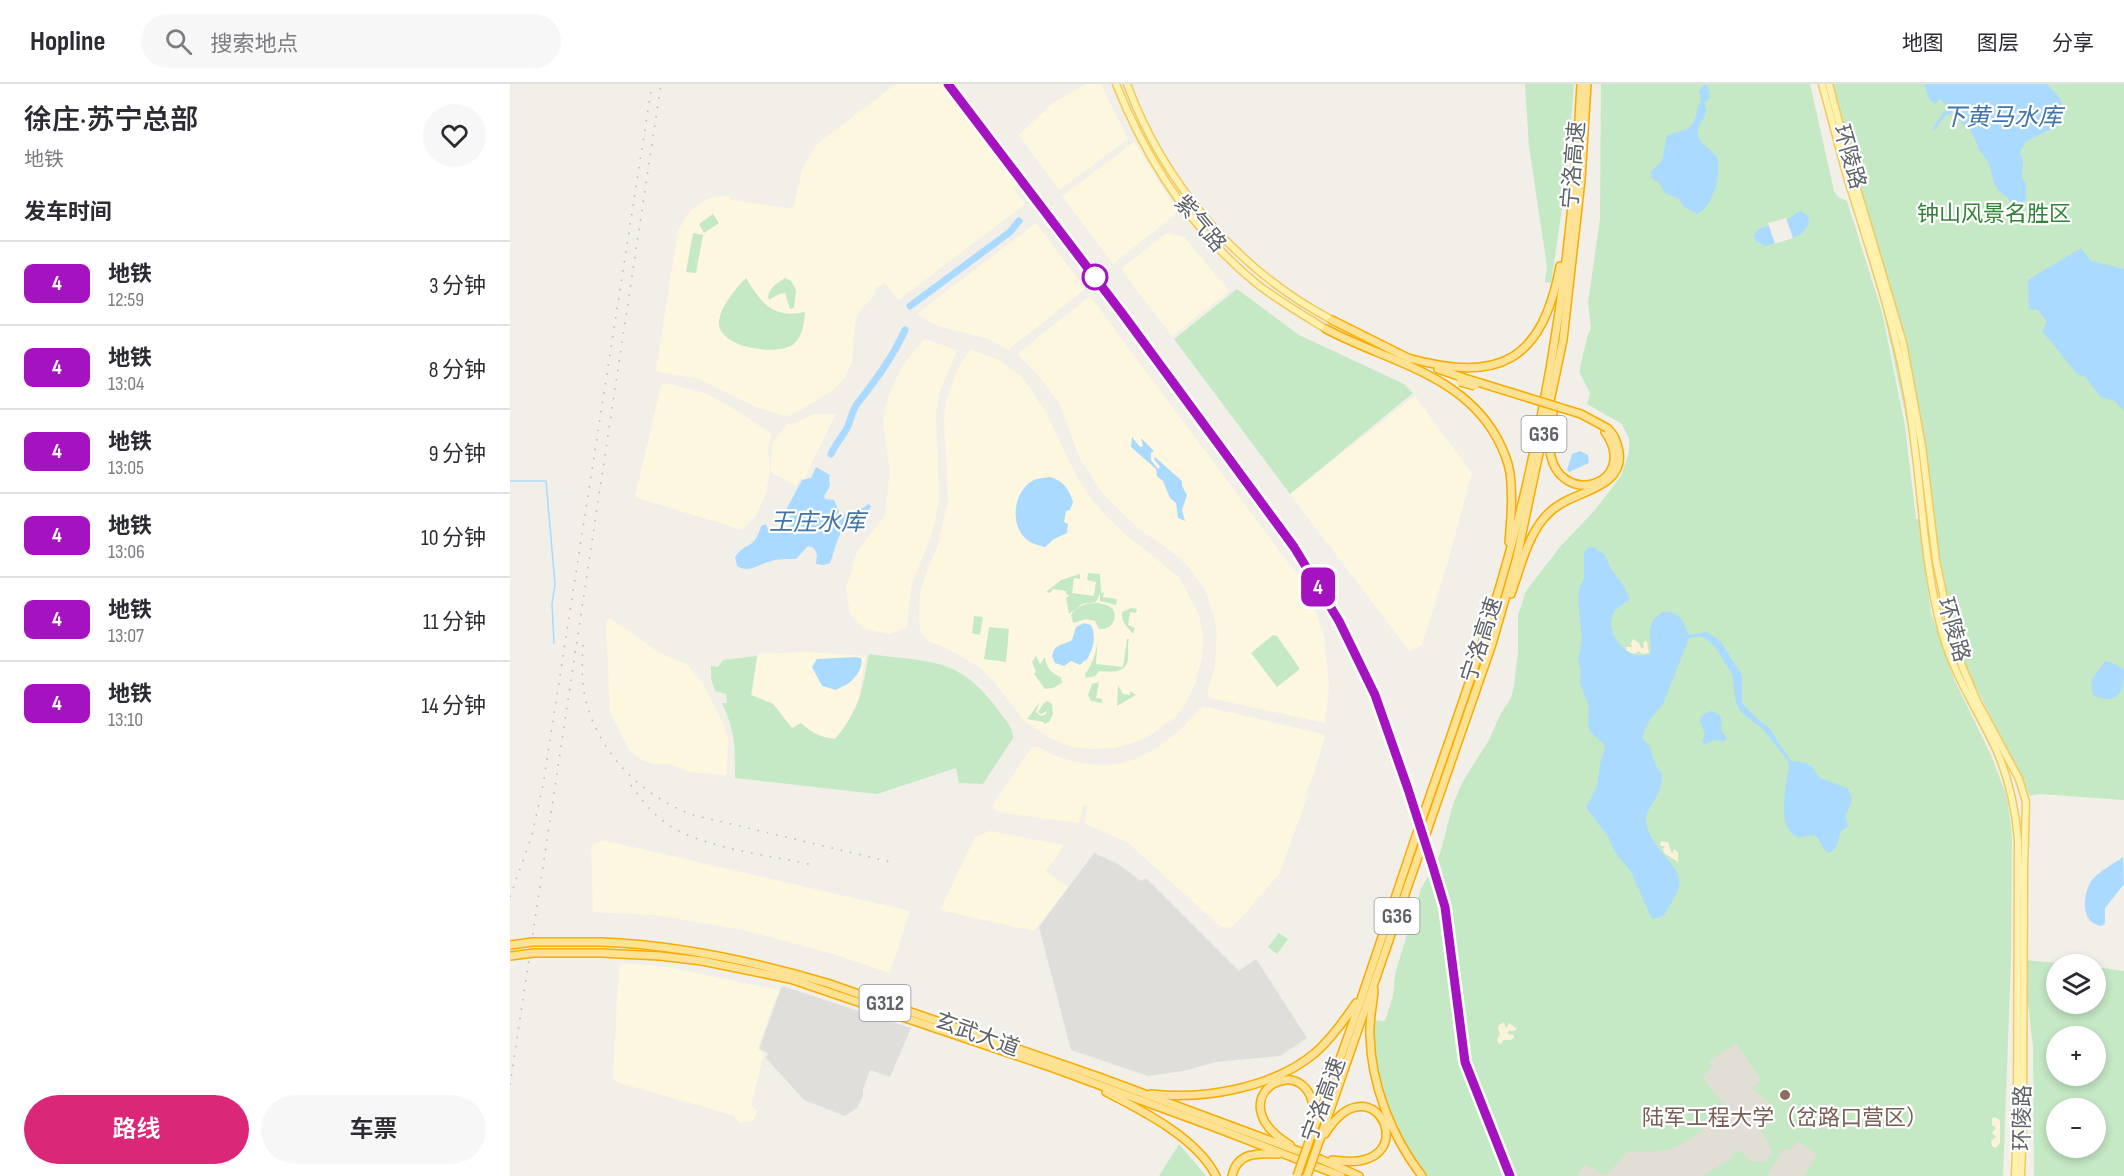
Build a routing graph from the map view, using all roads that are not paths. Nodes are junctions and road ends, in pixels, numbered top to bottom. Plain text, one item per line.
1 (1116, 84) edge
2 (1581, 84) edge
3 (1587, 84) edge
4 (1822, 84) edge
5 (1829, 84) edge
6 (1128, 87) edge
7 (1120, 93) junction
8 (1573, 183) junction
9 (1332, 320) joint
10 (1326, 329) joint
11 (1563, 340) junction
12 (1386, 357) junction
13 (1408, 358) junction
14 (1460, 379) junction
15 (1606, 430) junction
16 (1507, 559) junction
17 (1492, 644) junction
18 (510, 945) edge
19 (510, 956) edge
20 (738, 964) junction
21 (1375, 982) junction
22 (1364, 990) junction
23 (1027, 1056) junction
24 (1344, 1057) junction
25 (1083, 1080) junction
26 (1135, 1091) junction
27 (1311, 1136) junction
28 (1321, 1139) junction
29 (1306, 1154) junction
30 (1287, 1155) junction
31 (1319, 1167) junction
32 (1216, 1176) edge
33 (1232, 1176) edge
34 (1297, 1176) edge
35 (1306, 1176) edge
36 (1334, 1176) edge
37 (1341, 1176) edge
38 (1359, 1176) edge
39 (1422, 1176) edge
40 (2015, 1176) edge
41 (2021, 1176) edge

1 - 7 main road, 紫气路
2 - 8 highway, 宁洛高速 / G36
3 - 11 highway, 宁洛高速 / G36
4 - 40 main road, 环陵路
5 - 41 main road, 环陵路
6 - 7 main road
6 - 9 main road, 紫气路
7 - 10 main road, 紫气路
8 - 13 highway
8 - 16 highway, 宁洛高速 / G36
9 - 13 highway
10 - 12 highway
11 - 15 highway
11 - 17 highway, 宁洛高速 / G36
12 - 14 highway
12 - 16 highway
13 - 14 highway
14 - 15 highway, bridge
15 - 17 highway
16 - 22 highway, 宁洛高速 / G36
17 - 21 highway, 宁洛高速 / G36
18 - 20 highway, 玄武大道 / G312, bridge
19 - 20 highway, 玄武大道 / G312, bridge
20 - 23 highway, 玄武大道 / G312
21 - 24 highway, 宁洛高速 / G36
21 - 39 highway
22 - 24 highway, 宁洛高速 / G36
22 - 26 highway
23 - 25 highway, 玄武大道 / G312
23 - 26 highway, 玄武大道 / G312
24 - 27 highway, 宁洛高速 / G36
24 - 28 highway, 宁洛高速 / G36
25 - 30 highway, 玄武大道 / G312
25 - 32 highway
26 - 29 highway, 玄武大道 / G312
27 - 29 highway
27 - 34 highway, 宁洛高速 / G36, bridge
28 - 29 highway
28 - 35 highway, 宁洛高速 / G36, bridge
29 - 38 highway, 玄武大道 / G312
30 - 31 highway, 玄武大道 / G312
30 - 33 highway
31 - 36 highway
31 - 37 highway, 玄武大道 / G312

